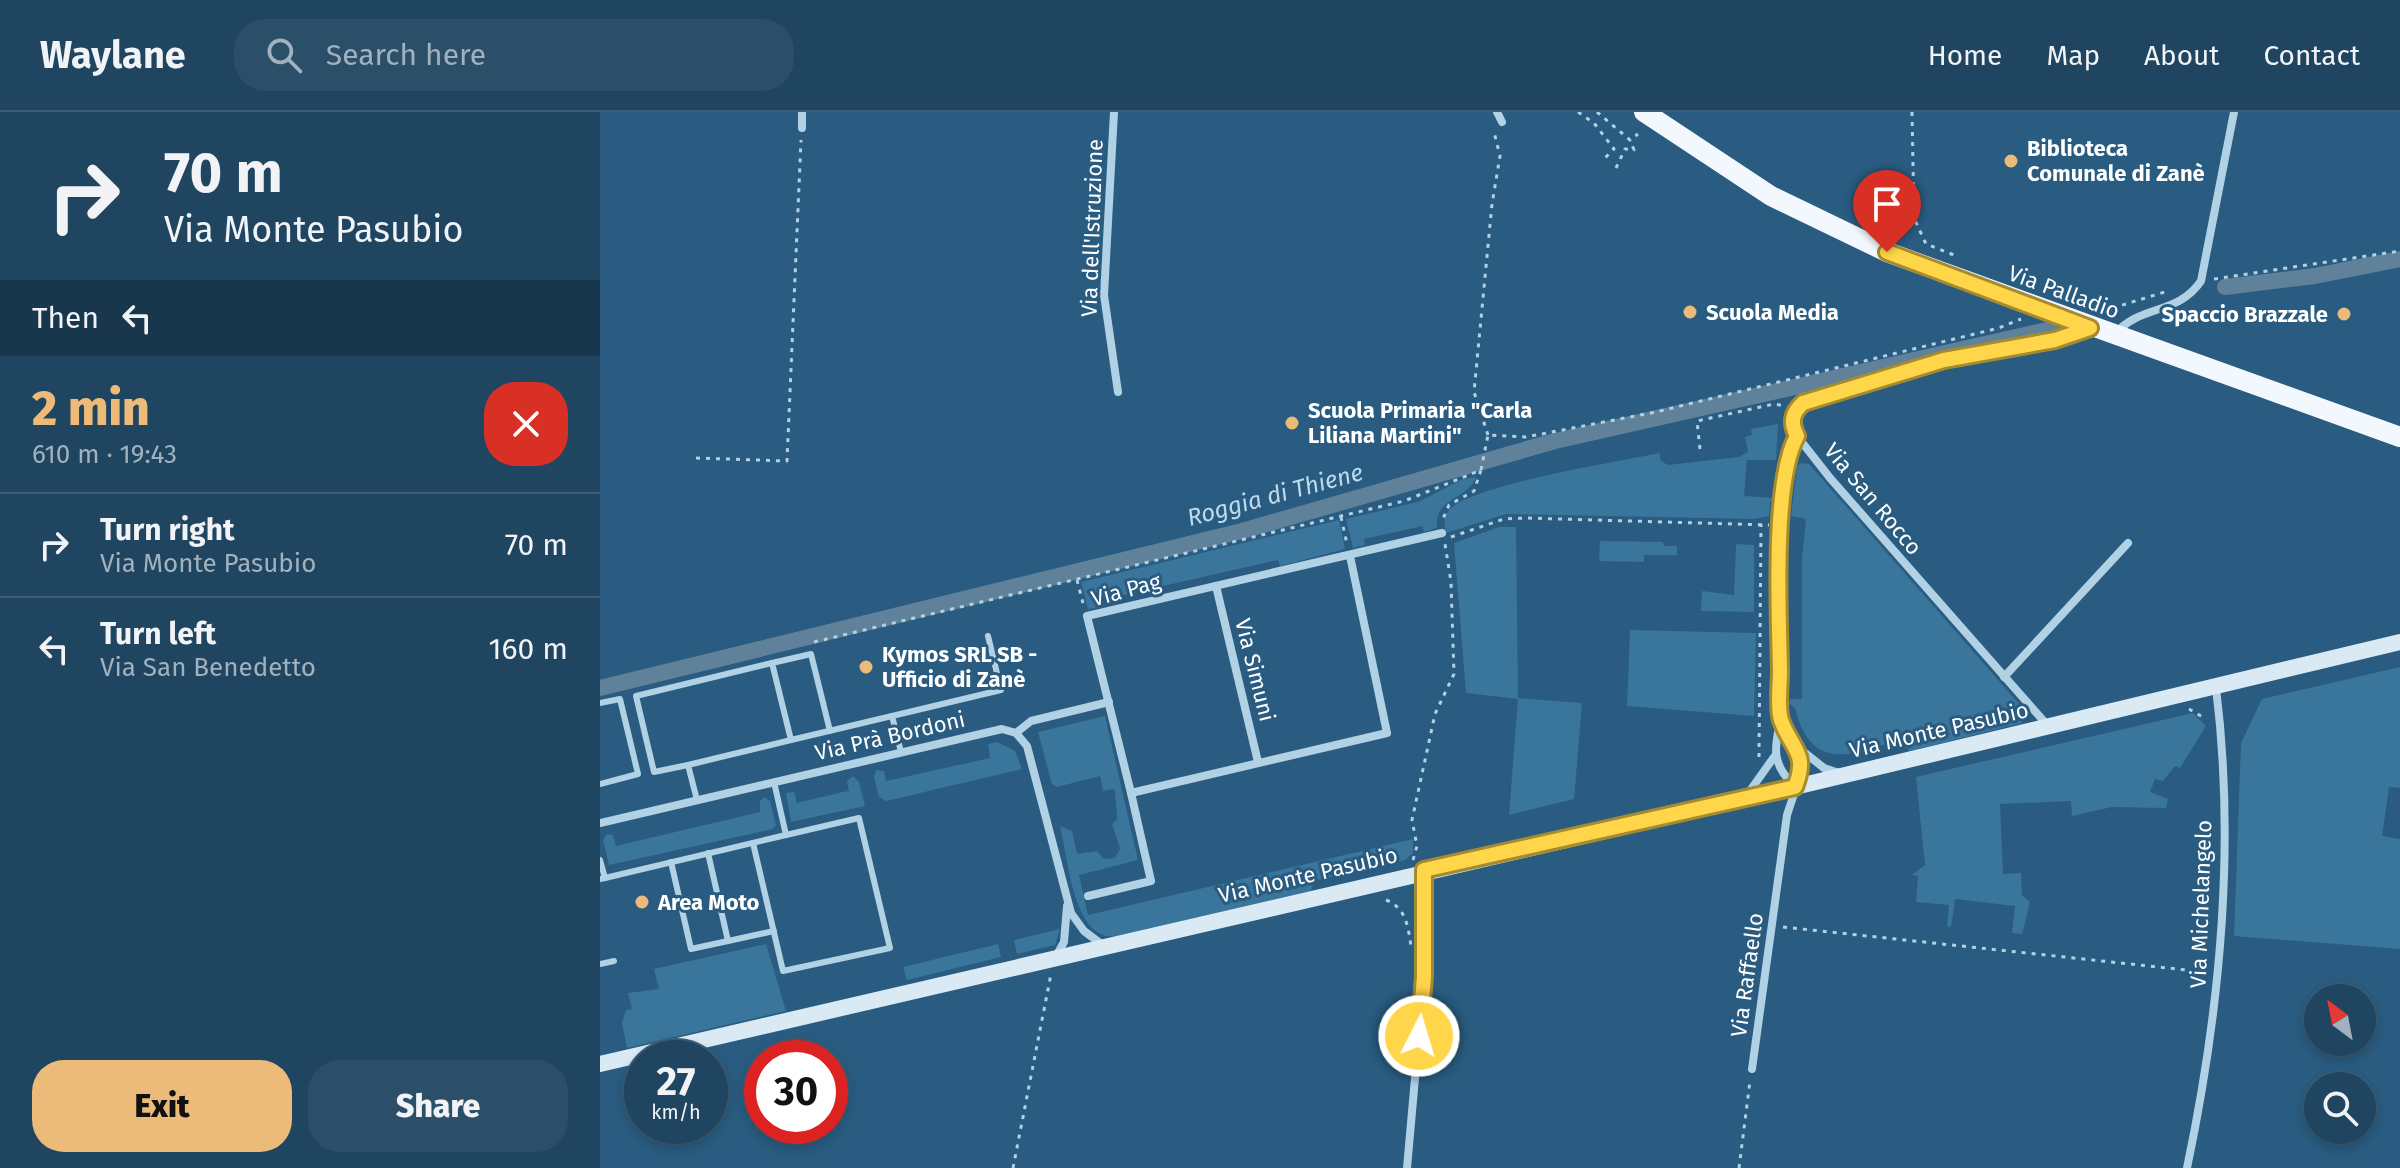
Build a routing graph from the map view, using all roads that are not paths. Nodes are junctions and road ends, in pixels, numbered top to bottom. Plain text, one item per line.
1 (802, 112) edge
2 (1114, 112) edge
3 (1497, 112) edge
4 (1644, 112) edge
5 (2234, 112) edge
6 (1502, 122) dead end
7 (802, 128) road end
8 (2092, 321) junction
9 (2113, 336) junction
10 (1118, 392) dead end
11 (1797, 436) junction
12 (2400, 437) edge
13 (1442, 533) road end
14 (2128, 543) dead end
15 (1350, 556) junction
16 (1216, 586) junction
17 (988, 636) dead end
18 (2400, 642) edge
19 (772, 663) junction
20 (2004, 677) junction
21 (2216, 688) junction
22 (1109, 702) junction
23 (600, 703) edge
24 (892, 716) junction
25 (1781, 719) junction
26 (2048, 727) junction
27 (830, 731) junction
28 (1016, 733) junction
29 (791, 740) junction
30 (1796, 746) junction
31 (901, 752) junction
32 (1774, 757) junction
33 (1258, 762) junction
34 (688, 765) junction
35 (1843, 775) junction
36 (774, 782) junction
37 (600, 784) edge
38 (1795, 787) junction
39 (1131, 793) junction
40 (1744, 798) junction
41 (697, 800) junction
42 (600, 823) edge
43 (786, 835) junction
44 (753, 843) junction
45 (708, 853) junction
46 (600, 860) edge
47 (671, 862) junction
48 (1419, 863) junction
49 (602, 878) edge
50 (1088, 896) dead end
51 (1067, 902) junction
52 (774, 931) junction
53 (728, 941) junction
54 (1105, 947) junction
55 (1055, 959) junction
56 (614, 961) dead end
57 (600, 964) edge
58 (601, 1062) edge
59 (1752, 1069) road end
60 (1407, 1168) edge
61 (2187, 1168) edge

1 - 7 street
2 - 10 street, Via dell'Istruzione
3 - 6 street
4 - 8 main road, Via Palladio
5 - 9 street
8 - 9 main road, Via Palladio
8 - 11 street, Via San Rocco
9 - 12 main road, Via Palladio
11 - 20 street, Via San Rocco
11 - 25 street
13 - 15 street, Via Pag
14 - 20 street
15 - 16 street, Via Pag
15 - 33 street
16 - 22 street, Via Pag
16 - 33 street, Via Simuni
17 - 24 lane
18 - 21 main road, Via Monte Pasubio
19 - 27 lane
19 - 29 lane
19 - 34 lane
20 - 26 street, Via San Rocco
21 - 26 main road, Via Monte Pasubio
21 - 61 street, Via Michelangelo
22 - 28 street
22 - 39 street, Via Pag
23 - 37 lane
24 - 27 lane
24 - 31 lane
25 - 30 street
25 - 32 street
26 - 35 main road, Via Monte Pasubio
27 - 29 lane
28 - 31 street, Via Prà Bordoni
28 - 51 street
29 - 34 lane
30 - 35 street
30 - 38 street, Via Raffaello
31 - 36 street, Via Prà Bordoni
32 - 38 street
32 - 40 street
33 - 39 street
34 - 41 lane
35 - 38 main road, Via Monte Pasubio
36 - 41 street, Via Prà Bordoni
36 - 43 lane
38 - 40 main road, Via Monte Pasubio
38 - 59 street, Via Raffaello
39 - 50 street, Via Pag
40 - 48 main road, Via Monte Pasubio
41 - 42 street, Via Prà Bordoni
43 - 44 lane
43 - 52 lane
44 - 45 lane
44 - 52 lane
45 - 47 lane
45 - 53 lane
46 - 49 lane
47 - 49 lane
47 - 53 lane
48 - 54 main road, Via Monte Pasubio
48 - 60 street
51 - 54 street
51 - 55 street
52 - 53 lane
54 - 55 main road, Via Monte Pasubio
55 - 58 main road, Via Monte Pasubio
56 - 57 lane

